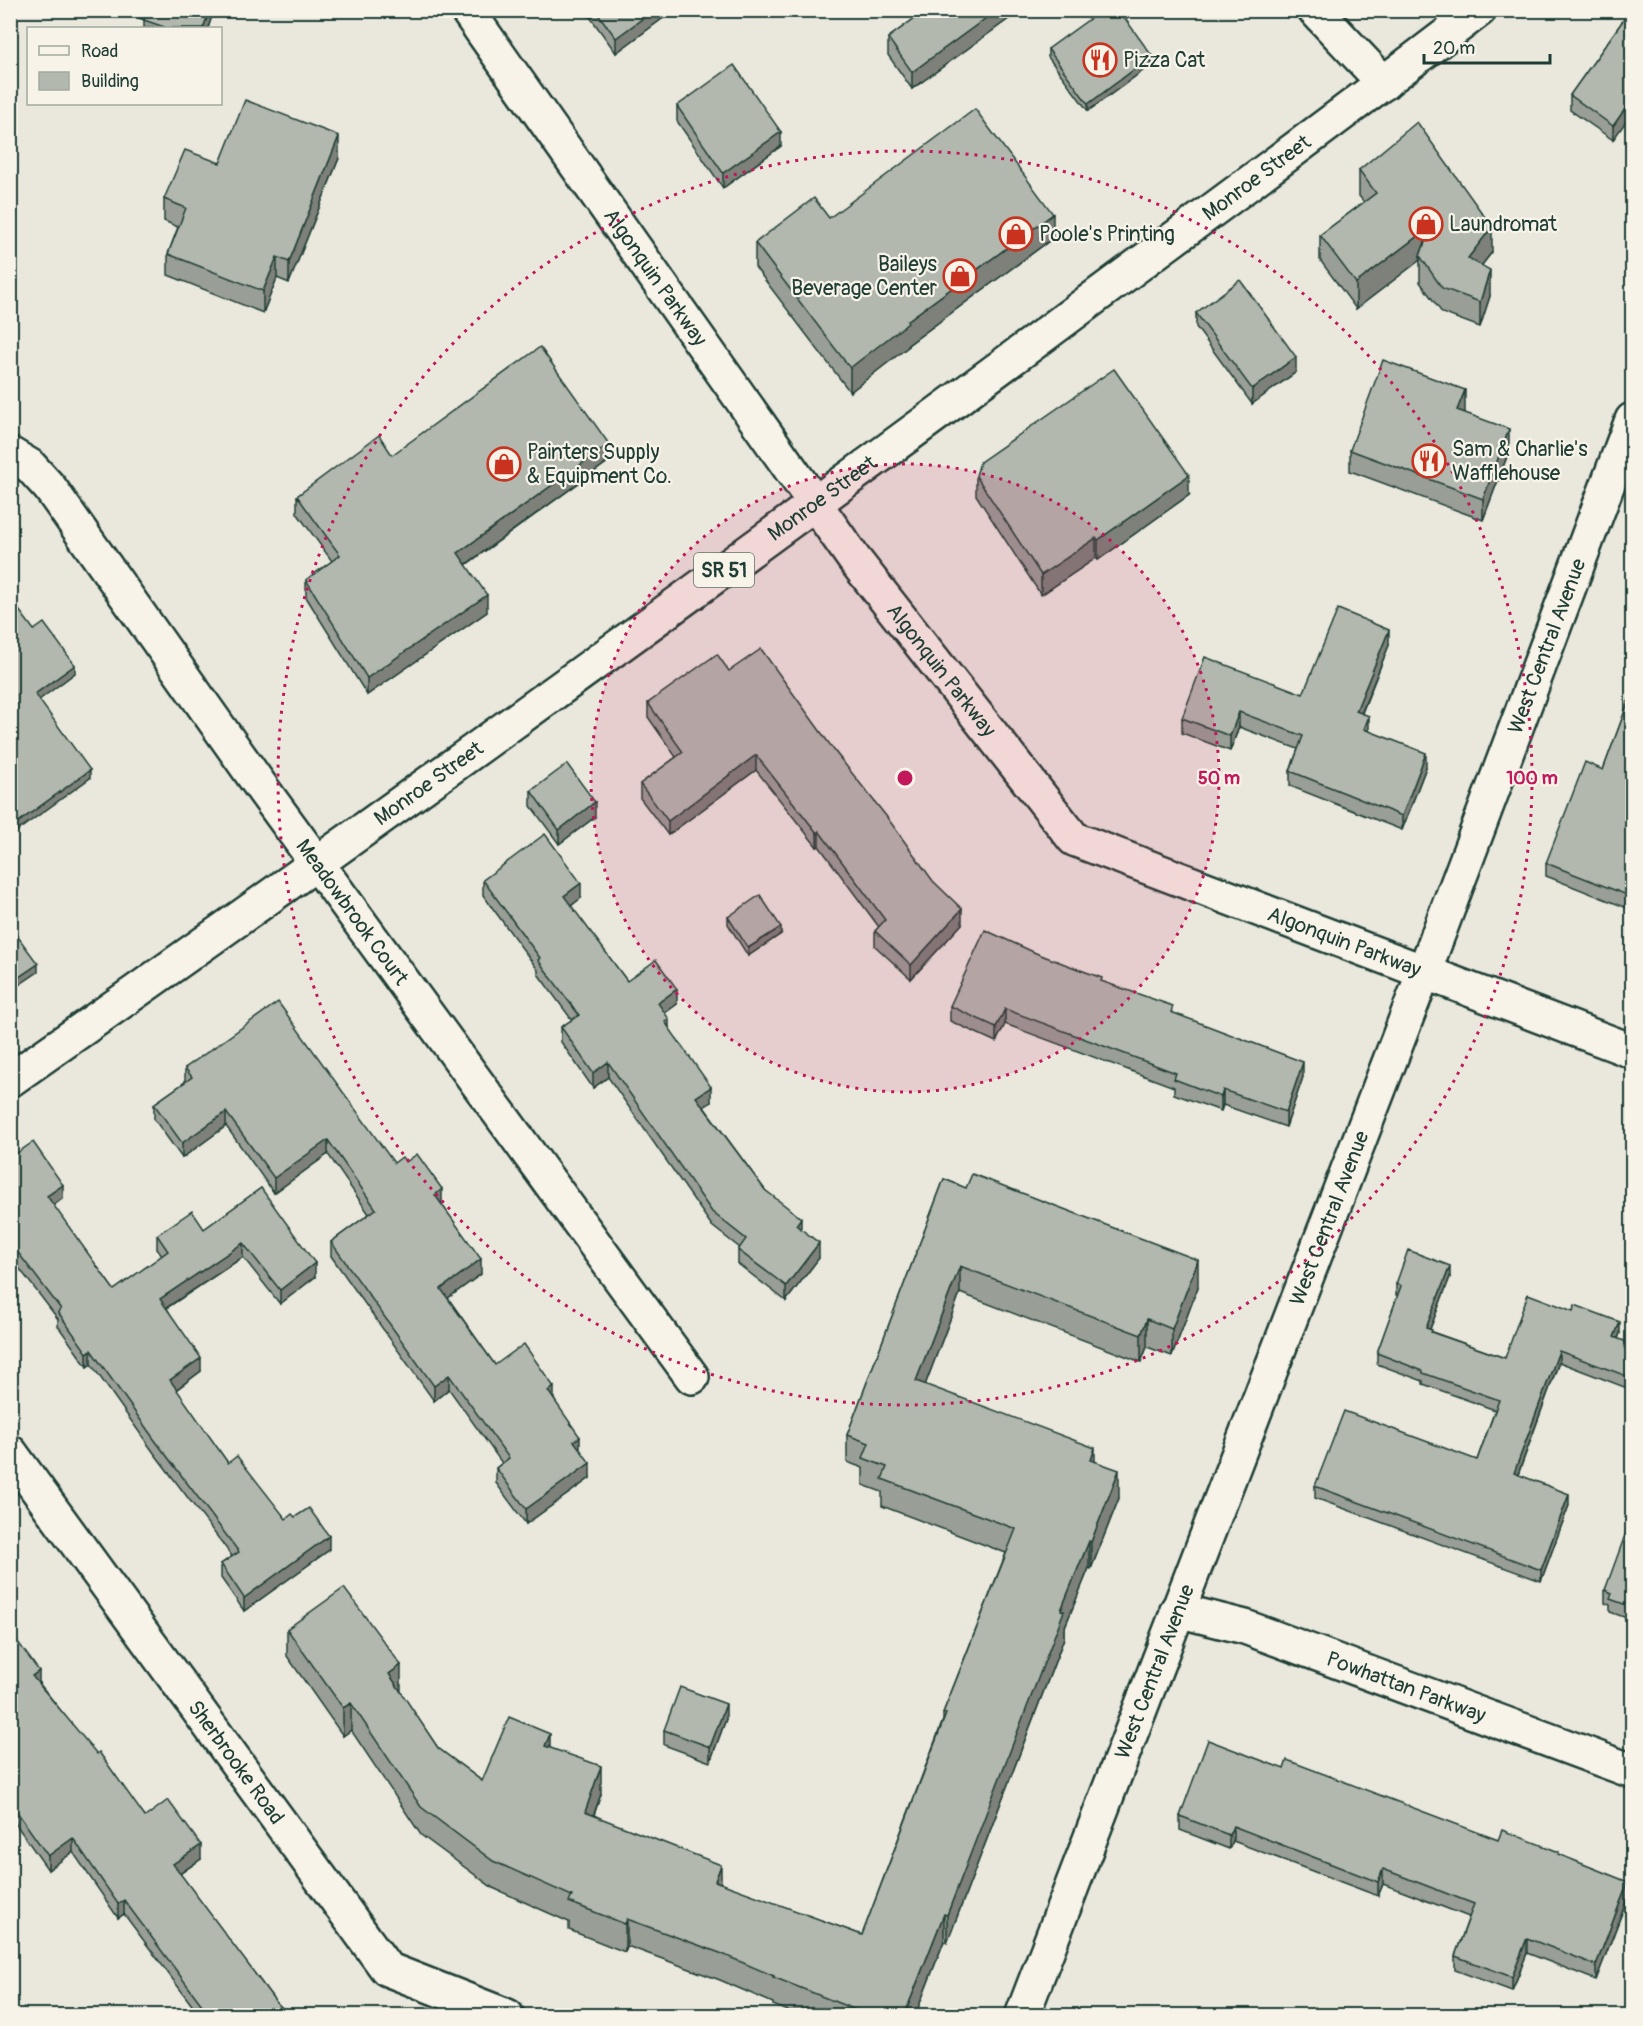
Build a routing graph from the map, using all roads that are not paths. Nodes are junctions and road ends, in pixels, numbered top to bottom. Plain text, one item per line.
1 (467, 10) edge
2 (1315, 10) edge
3 (1479, 10) edge
4 (1384, 83) junction
5 (1632, 420) edge
6 (10, 454) edge
7 (815, 504) junction
8 (318, 864) junction
9 (1424, 972) junction
10 (1632, 1051) edge
11 (10, 1080) edge
12 (692, 1377) dead end
13 (10, 1452) edge
14 (1177, 1610) junction
15 (1632, 1771) edge
16 (507, 2016) edge
17 (1022, 2016) edge

1 - 7 street, Algonquin Parkway
2 - 4 street
3 - 4 street, Monroe Street / SR 51
4 - 7 street, Monroe Street / SR 51
5 - 9 street, West Central Avenue
6 - 8 street, Meadowbrook Court
7 - 8 street, Monroe Street / SR 51
7 - 9 street, Algonquin Parkway
8 - 11 street, Monroe Street / SR 51
8 - 12 street, Meadowbrook Court
9 - 10 street, Algonquin Parkway
9 - 14 street, West Central Avenue
13 - 16 street, Sherbrooke Road
14 - 15 street, Powhattan Parkway
14 - 17 street, West Central Avenue

